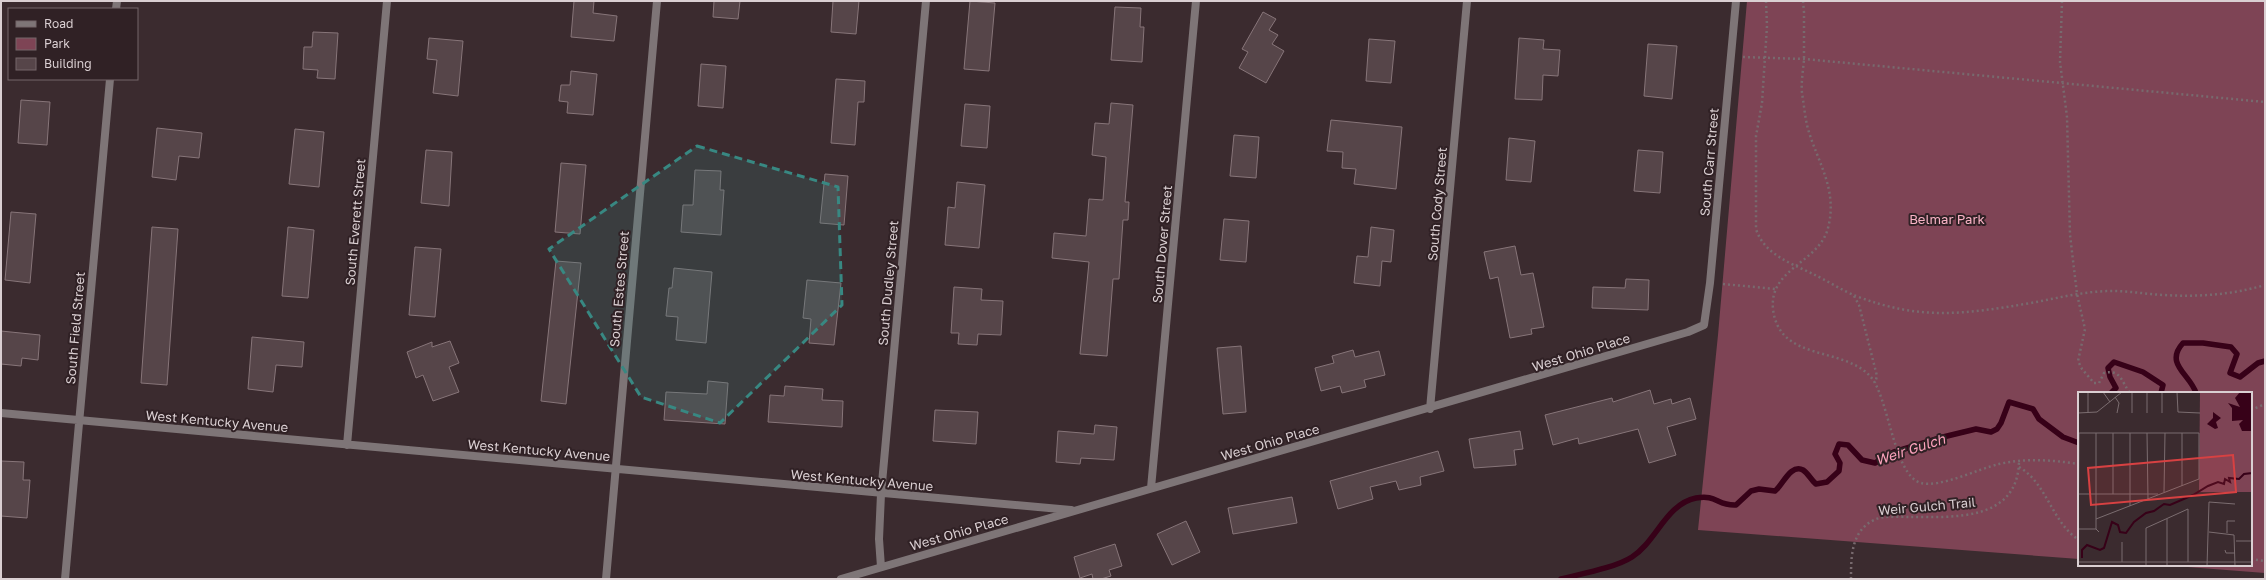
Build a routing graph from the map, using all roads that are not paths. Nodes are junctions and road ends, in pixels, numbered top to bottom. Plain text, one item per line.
1 (387, 1) edge
2 (657, 1) edge
3 (926, 1) edge
4 (1196, 1) edge
5 (1467, 1) edge
6 (1736, 1) edge
7 (110, 80) edge
8 (1704, 325) joint
9 (1430, 409) junction
10 (1, 413) edge
11 (79, 420) junction
12 (347, 445) junction
13 (615, 469) junction
14 (1151, 488) junction
15 (881, 494) junction
16 (1076, 511) junction
17 (881, 567) junction
18 (65, 579) edge
19 (606, 579) edge
20 (841, 579) edge

1 - 12 street, South Everett Street
2 - 13 street, South Estes Street
3 - 15 street, South Dudley Street
4 - 14 street, South Dover Street
5 - 9 street, South Cody Street
6 - 8 street, South Carr Street
7 - 11 street, South Field Street
8 - 9 street, West Ohio Place
9 - 14 street, West Ohio Place
10 - 11 street, West Kentucky Avenue
11 - 12 street, West Kentucky Avenue
11 - 18 street, South Field Street
12 - 13 street, West Kentucky Avenue
13 - 15 street, West Kentucky Avenue
13 - 19 street, South Estes Street
14 - 16 street, West Ohio Place
15 - 16 street, West Kentucky Avenue
15 - 17 street, South Dudley Street
16 - 17 street, West Ohio Place
17 - 20 street, West Ohio Place

